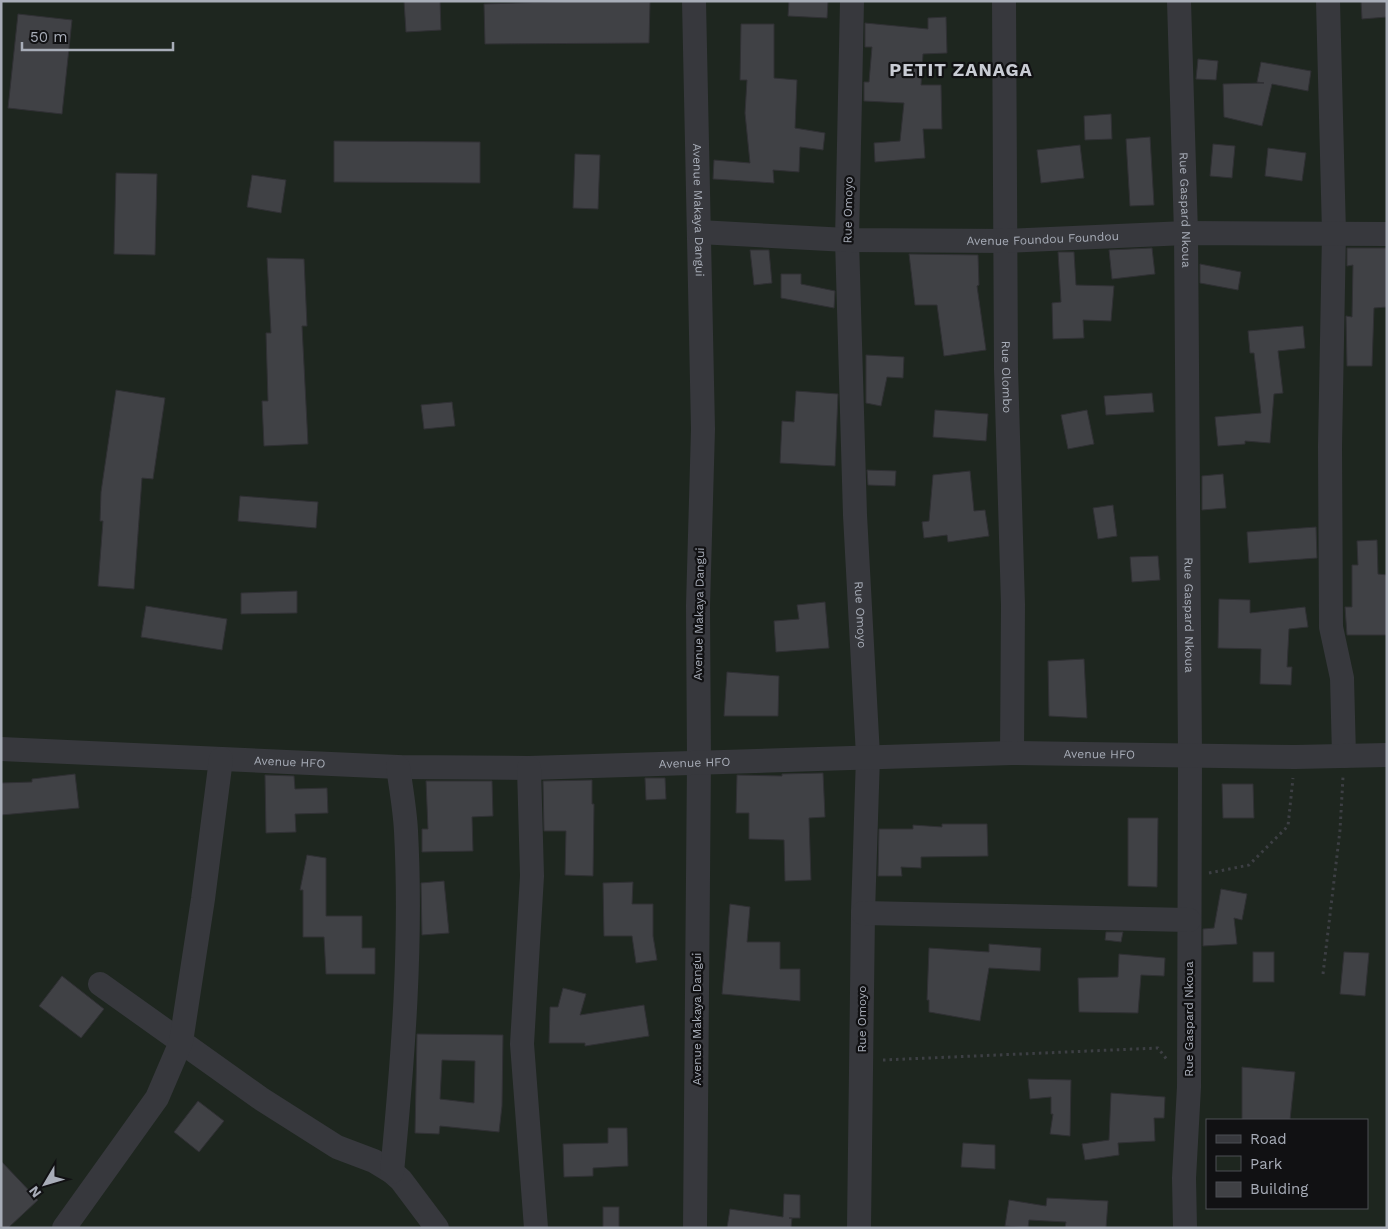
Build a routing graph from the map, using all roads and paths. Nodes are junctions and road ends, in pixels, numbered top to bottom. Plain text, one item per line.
1 (694, 1) edge
2 (852, 1) edge
3 (1004, 1) edge
4 (1179, 1) edge
5 (1328, 1) edge
6 (700, 232) junction
7 (1186, 233) junction
8 (1334, 233) junction
9 (1387, 234) edge
10 (847, 240) junction
11 (1007, 241) junction
12 (1, 749) edge
13 (1012, 753) junction
14 (1387, 755) edge
15 (868, 756) junction
16 (1190, 756) junction
17 (1344, 756) junction
18 (1295, 757) junction
19 (221, 759) junction
20 (699, 761) junction
21 (398, 767) junction
22 (529, 768) junction
23 (1190, 876) junction
24 (863, 913) junction
25 (1189, 920) junction
26 (1324, 974) dead end
27 (100, 984) dead end
28 (181, 1042) junction
29 (862, 1061) junction
30 (1189, 1088) junction
31 (392, 1172) junction
32 (64, 1228) edge
33 (437, 1228) edge
34 (536, 1228) edge
35 (695, 1228) edge
36 (859, 1228) edge
37 (1185, 1228) edge

1 - 6 street, Avenue Makaya Dangui
2 - 10 street, Rue Omoyo
3 - 11 street, Rue Olombo
4 - 7 street, Rue Gaspard Nkoua
5 - 8 street
6 - 10 street, Avenue Foundou Foundou
6 - 20 street, Avenue Makaya Dangui
7 - 8 street, Avenue Foundou Foundou
7 - 11 street, Avenue Foundou Foundou
7 - 16 street, Rue Gaspard Nkoua
8 - 9 street, Avenue Foundou Foundou
8 - 17 street
10 - 11 street, Avenue Foundou Foundou
10 - 15 street, Rue Omoyo
11 - 13 street, Rue Olombo
12 - 19 street, Avenue HFO
13 - 15 street, Avenue HFO
13 - 16 street, Avenue HFO
14 - 17 street, Avenue HFO
15 - 20 street, Avenue HFO
15 - 24 street, Rue Omoyo
16 - 18 street, Avenue HFO
16 - 23 street, Rue Gaspard Nkoua
17 - 18 street, Avenue HFO
17 - 26 path
18 - 23 path
19 - 21 street, Avenue HFO
19 - 28 street
20 - 22 street, Avenue HFO
20 - 35 street, Avenue Makaya Dangui
21 - 22 street, Avenue HFO
21 - 31 street
22 - 34 street
23 - 25 street, Rue Gaspard Nkoua
24 - 25 street
24 - 29 street, Rue Omoyo
25 - 30 street, Rue Gaspard Nkoua
27 - 28 street
28 - 31 street
28 - 32 street
29 - 30 path
29 - 36 street, Rue Omoyo
30 - 37 street, Rue Gaspard Nkoua
31 - 33 street

